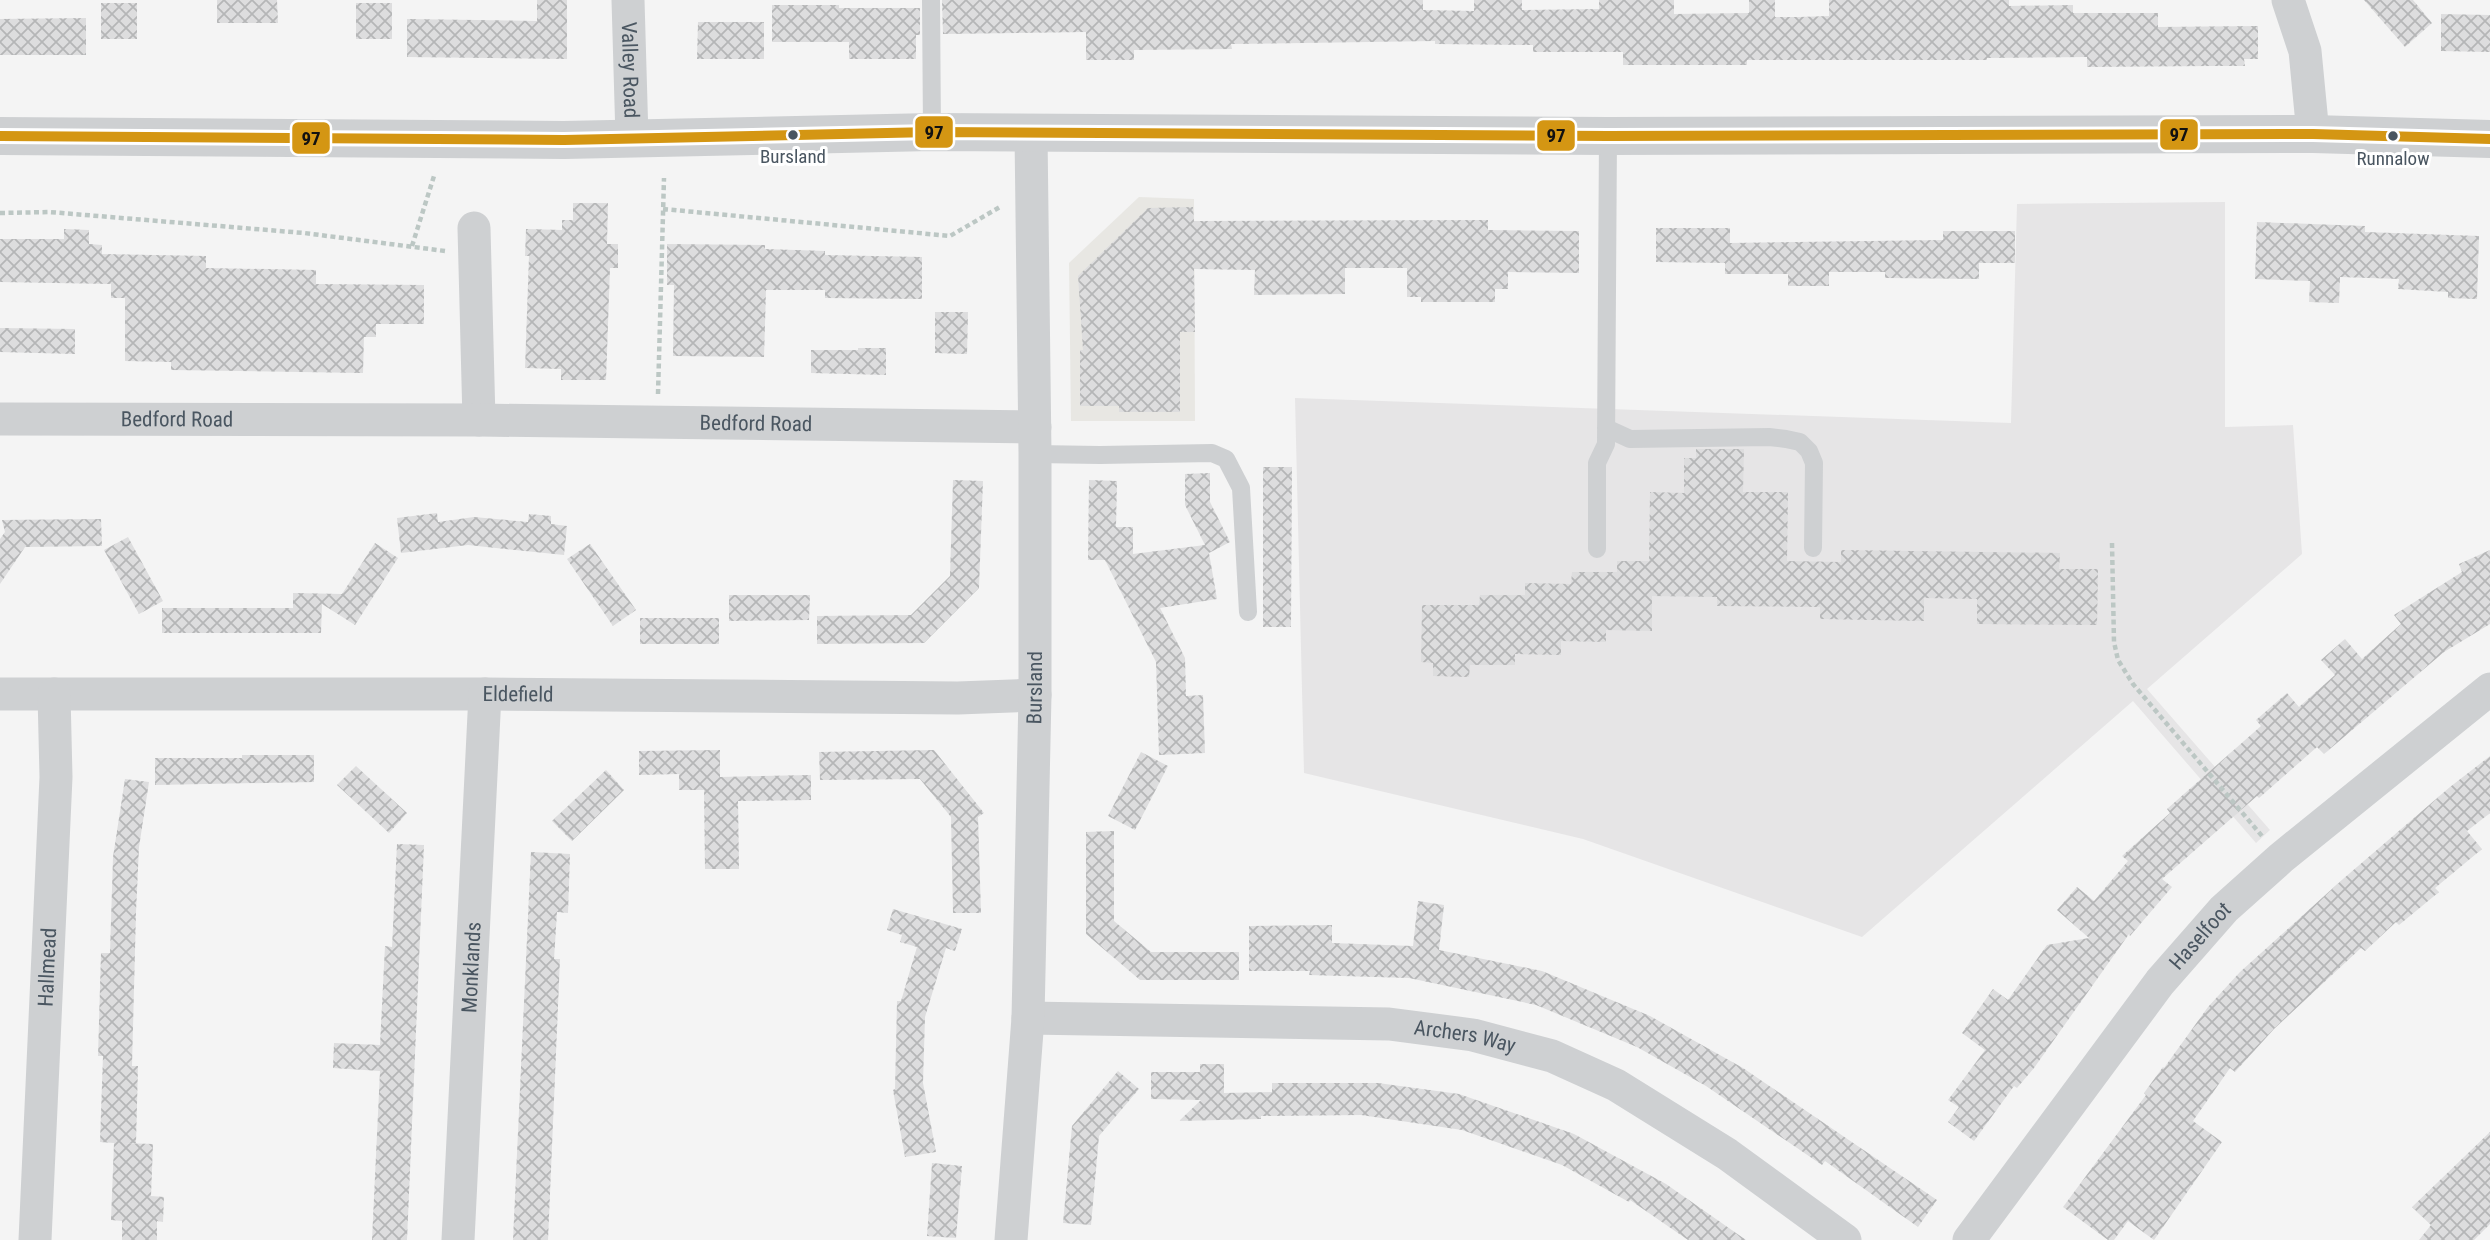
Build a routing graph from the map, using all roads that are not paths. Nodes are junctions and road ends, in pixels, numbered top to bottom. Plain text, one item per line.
1 (628, 0) edge
2 (931, 0) edge
3 (2288, 0) edge
4 (932, 132) junction
5 (1031, 134) junction
6 (2312, 134) junction
7 (0, 136) edge
8 (1608, 136) junction
9 (632, 138) junction
10 (2490, 139) edge
11 (475, 242) road end
12 (0, 419) edge
13 (479, 419) junction
14 (1606, 428) junction
15 (1035, 440) junction
16 (1813, 548) dead end
17 (1597, 549) dead end
18 (1248, 612) dead end
19 (2490, 689) edge
20 (0, 694) edge
21 (54, 694) junction
22 (485, 694) junction
23 (1035, 695) junction
24 (1028, 1018) junction
25 (35, 1240) edge
26 (458, 1240) edge
27 (1011, 1240) edge
28 (1845, 1240) edge
29 (1969, 1240) edge

1 - 9 street, Valley Road
2 - 4 lane
3 - 6 street
4 - 5 street
4 - 9 street
5 - 8 street
5 - 15 street, Bursland
6 - 8 street
6 - 10 street
7 - 9 street
8 - 14 lane
11 - 13 street
12 - 13 street, Bedford Road
13 - 15 street, Bedford Road
14 - 16 lane
14 - 17 lane
15 - 18 lane
15 - 23 street, Bursland
19 - 29 street, Haselfoot
20 - 21 street, Eldefield
21 - 22 street, Eldefield
21 - 25 street, Hallmead
22 - 23 street, Eldefield
22 - 26 street, Monklands
23 - 24 street, Bursland
24 - 27 street, Bursland
24 - 28 street, Archers Way

